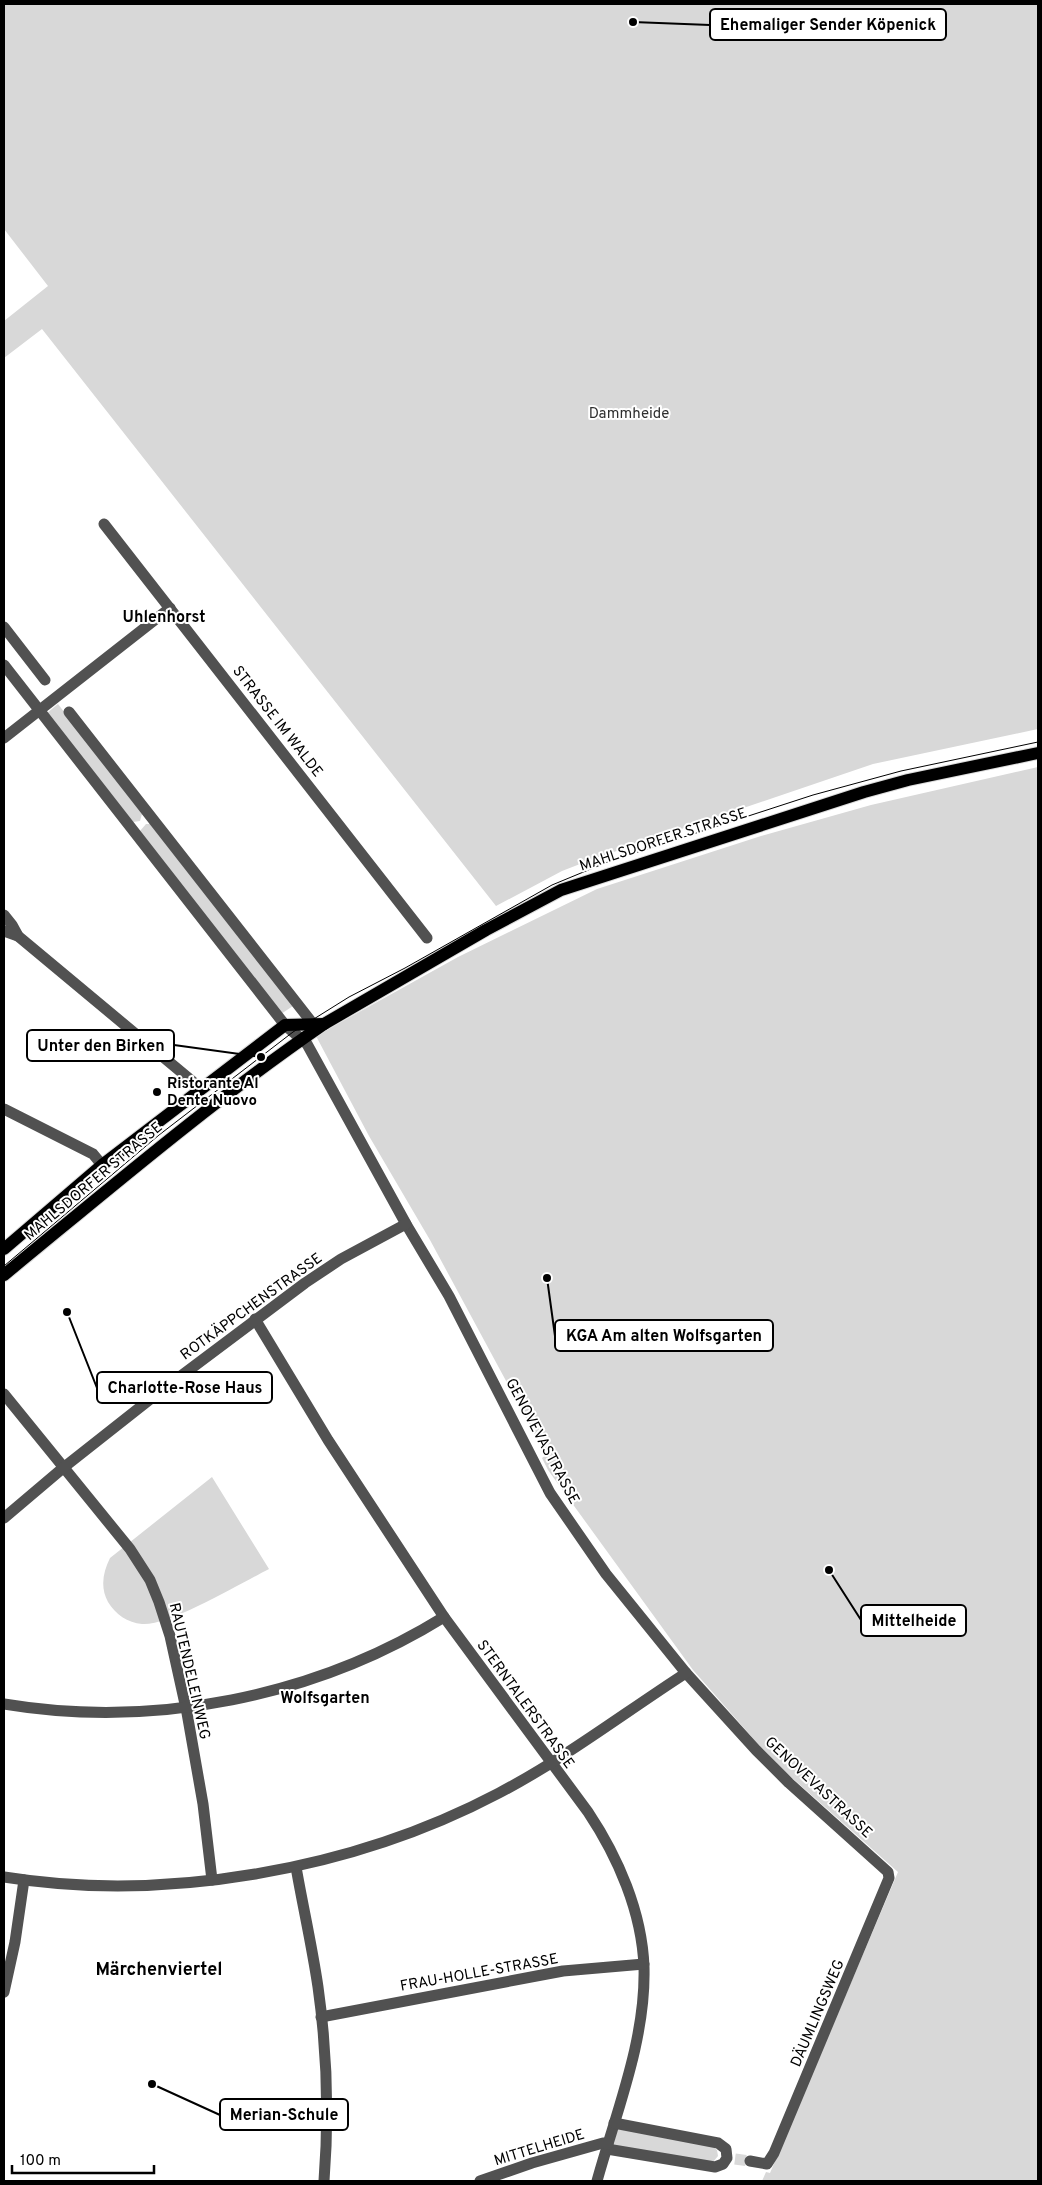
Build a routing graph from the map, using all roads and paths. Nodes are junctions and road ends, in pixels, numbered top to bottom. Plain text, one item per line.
1 (104, 524) dead end
2 (170, 608) junction
3 (4, 627) edge
4 (4, 665) edge
5 (45, 680) dead end
6 (39, 710) junction
7 (69, 712) dead end
8 (4, 738) edge
9 (1038, 753) edge
10 (4, 915) edge
11 (4, 931) edge
12 (18, 936) junction
13 (427, 938) dead end
14 (285, 1025) junction
15 (318, 1026) junction
16 (301, 1039) junction
17 (199, 1090) junction
18 (4, 1109) edge
19 (102, 1165) junction
20 (406, 1224) junction
21 (4, 1249) edge
22 (4, 1275) edge
23 (255, 1319) junction
24 (4, 1394) edge
25 (63, 1468) junction
26 (4, 1518) edge
27 (444, 1617) junction
28 (686, 1673) junction
29 (4, 1704) edge
30 (186, 1708) junction
31 (550, 1762) junction
32 (296, 1867) junction
33 (888, 1872) joint
34 (4, 1877) edge
35 (24, 1880) junction
36 (212, 1880) junction
37 (644, 1964) junction
38 (4, 1992) edge
39 (321, 2017) junction
40 (614, 2123) junction
41 (607, 2147) junction
42 (750, 2161) tunnel mouth
43 (324, 2181) edge
44 (480, 2181) edge
45 (597, 2181) edge

1 - 2 street, STRASSE IM WALDE
2 - 6 street
2 - 13 street, STRASSE IM WALDE
3 - 5 street
4 - 6 street, GENOVEVASTRASSE
6 - 8 street
6 - 14 street, GENOVEVASTRASSE
7 - 15 street
9 - 15 main road, MAHLSDORFER STRASSE
10 - 12 street
11 - 12 street
12 - 17 street
14 - 15 main road, MAHLSDORFER STRASSE
14 - 16 street, GENOVEVASTRASSE
14 - 17 main road, MAHLSDORFER STRASSE
15 - 16 main road, MAHLSDORFER STRASSE
16 - 20 street, GENOVEVASTRASSE
16 - 22 main road, MAHLSDORFER STRASSE
17 - 19 main road, MAHLSDORFER STRASSE
18 - 19 street
19 - 21 main road, MAHLSDORFER STRASSE
20 - 23 street, ROTKÄPPCHENSTRASSE
20 - 28 street, GENOVEVASTRASSE
23 - 25 street, ROTKÄPPCHENSTRASSE
23 - 27 street, STERNTALERSTRASSE
24 - 25 street, RAUTENDELEINWEG
25 - 26 street, ROTKÄPPCHENSTRASSE
25 - 30 street, RAUTENDELEINWEG
27 - 30 street
27 - 31 street, STERNTALERSTRASSE
28 - 31 street
28 - 33 street, GENOVEVASTRASSE
29 - 30 street
30 - 36 street, RAUTENDELEINWEG
31 - 32 street
31 - 37 street, STERNTALERSTRASSE
32 - 36 street
32 - 39 street
33 - 42 street, DÄUMLINGSWEG
34 - 35 street
35 - 36 street
35 - 38 street
37 - 39 street, FRAU-HOLLE-STRASSE
37 - 40 street, STERNTALERSTRASSE
39 - 43 street
40 - 41 street, STERNTALERSTRASSE
40 - 41 street, MITTELHEIDE
41 - 44 street, MITTELHEIDE
41 - 45 street, STERNTALERSTRASSE

